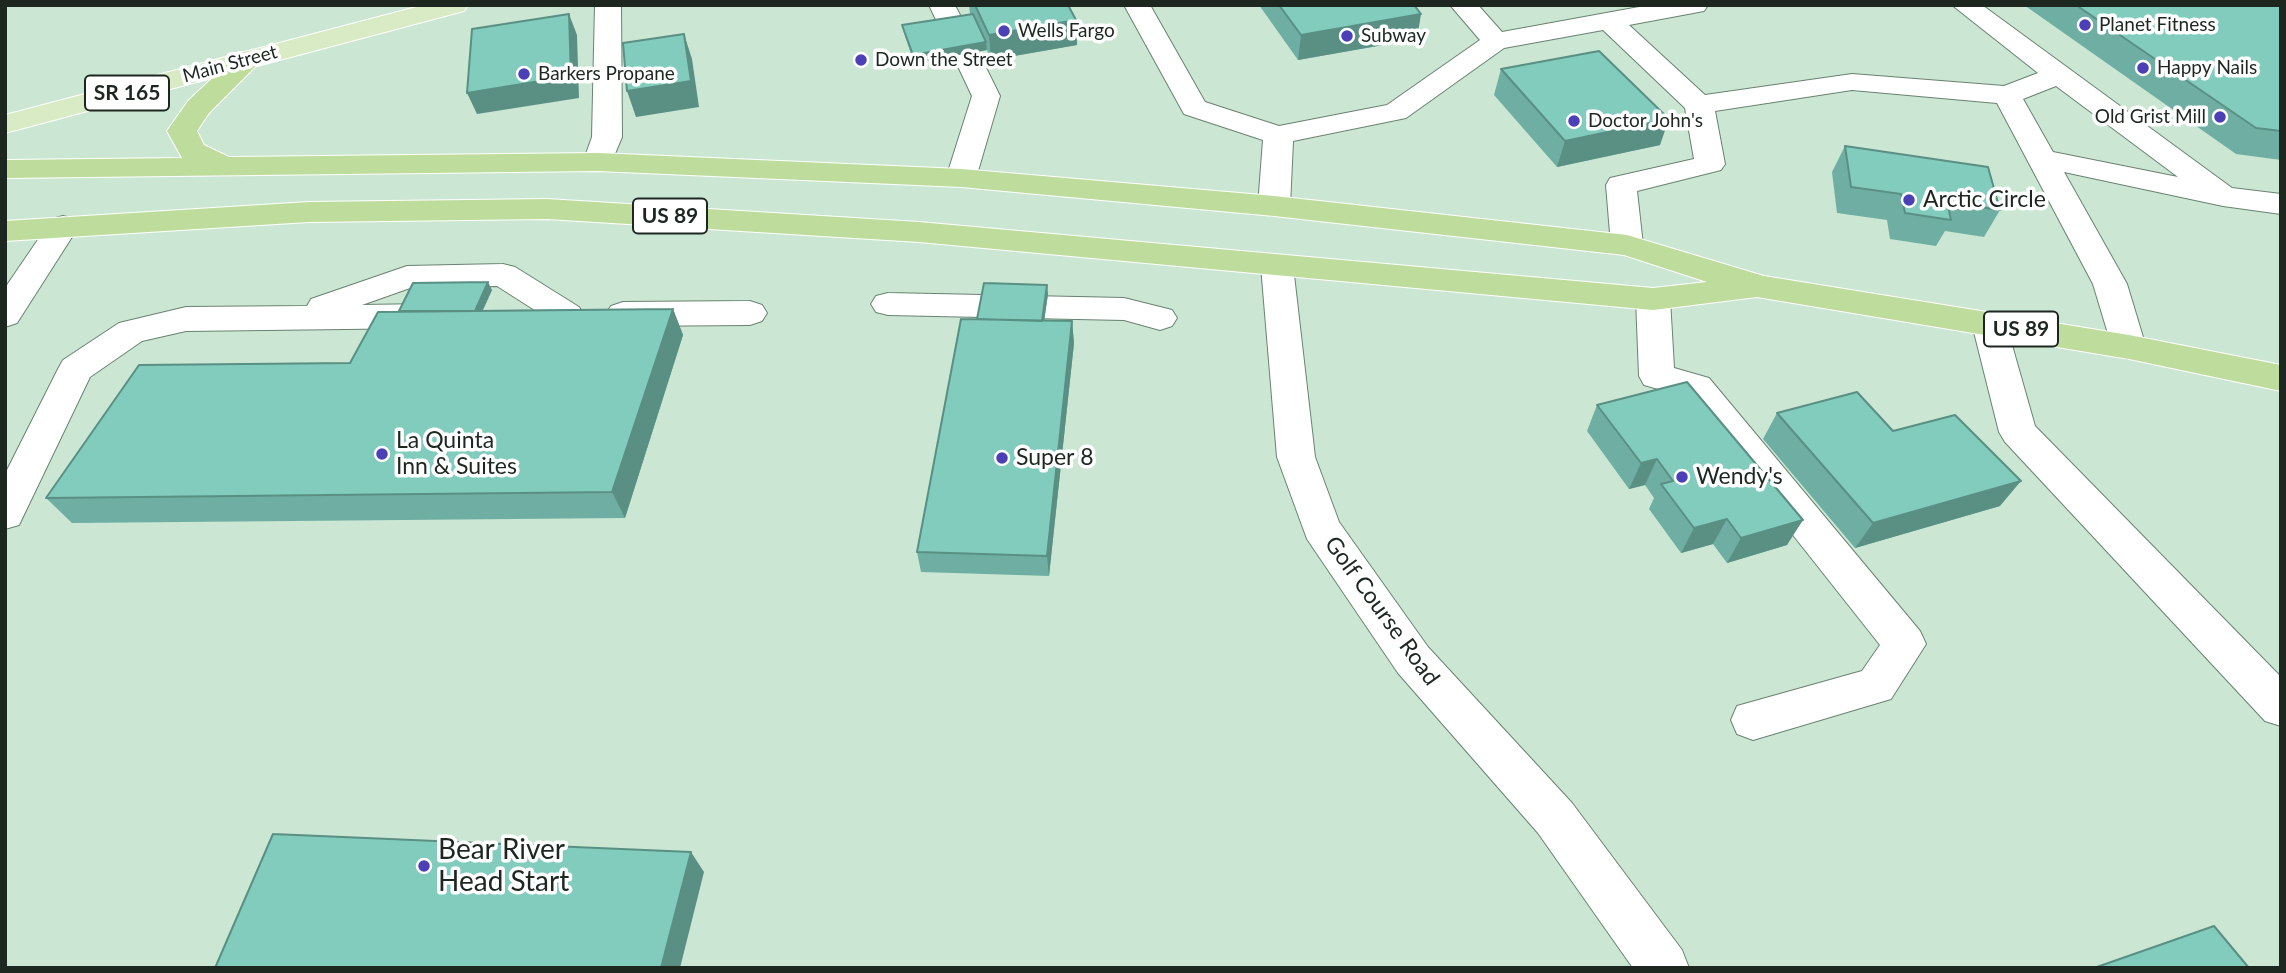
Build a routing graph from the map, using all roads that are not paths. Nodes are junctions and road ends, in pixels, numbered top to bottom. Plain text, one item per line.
1 (455, 5) edge
2 (608, 5) edge
3 (942, 5) edge
4 (1136, 5) edge
5 (1463, 5) edge
6 (1695, 5) edge
7 (1965, 5) edge
8 (1609, 21) junction
9 (1496, 41) junction
10 (249, 59) junction
11 (2057, 75) junction
12 (2007, 95) junction
13 (1699, 105) junction
14 (5, 124) edge
15 (1278, 135) junction
16 (2043, 159) junction
17 (598, 162) junction
18 (223, 166) junction
19 (5, 169) edge
20 (961, 178) junction
21 (2223, 196) junction
22 (2281, 204) edge
23 (1274, 206) junction
24 (63, 226) junction
25 (5, 231) edge
26 (1627, 244) junction
27 (1276, 266) junction
28 (1761, 287) junction
29 (1653, 299) junction
30 (888, 304) dead end
31 (750, 313) dead end
32 (5, 315) edge
33 (513, 315) edge
34 (567, 315) junction
35 (458, 316) edge
36 (294, 318) junction
37 (1160, 318) dead end
38 (1989, 324) junction
39 (2129, 347) junction
40 (2281, 378) edge
41 (5, 514) edge
42 (2281, 708) edge
43 (1753, 720) dead end
44 (1664, 968) edge

1 - 10 main road, Main Street / SR 165
2 - 17 street
3 - 20 street
4 - 15 street
5 - 9 street
6 - 8 street
7 - 11 street
8 - 9 street
8 - 13 street
9 - 15 street
10 - 14 main road, Main Street / SR 165
10 - 18 highway
11 - 12 street
11 - 21 street
12 - 13 street
12 - 16 street
13 - 26 street
15 - 23 street
16 - 21 street
16 - 39 street
17 - 18 highway, US 89
17 - 20 highway, US 89
18 - 19 highway, US 89
20 - 23 highway, US 89
21 - 22 street
23 - 26 highway, US 89
24 - 25 highway, US 89
24 - 27 highway, US 89
24 - 32 street
26 - 28 highway, US 89
27 - 29 highway, US 89
27 - 44 street, Golf Course Road
28 - 29 highway, US 89
28 - 38 highway, US 89
29 - 43 street
30 - 37 street
31 - 34 street
33 - 34 street
34 - 36 street
35 - 36 street
36 - 41 street
38 - 39 highway, US 89
38 - 42 street
39 - 40 highway, US 89

